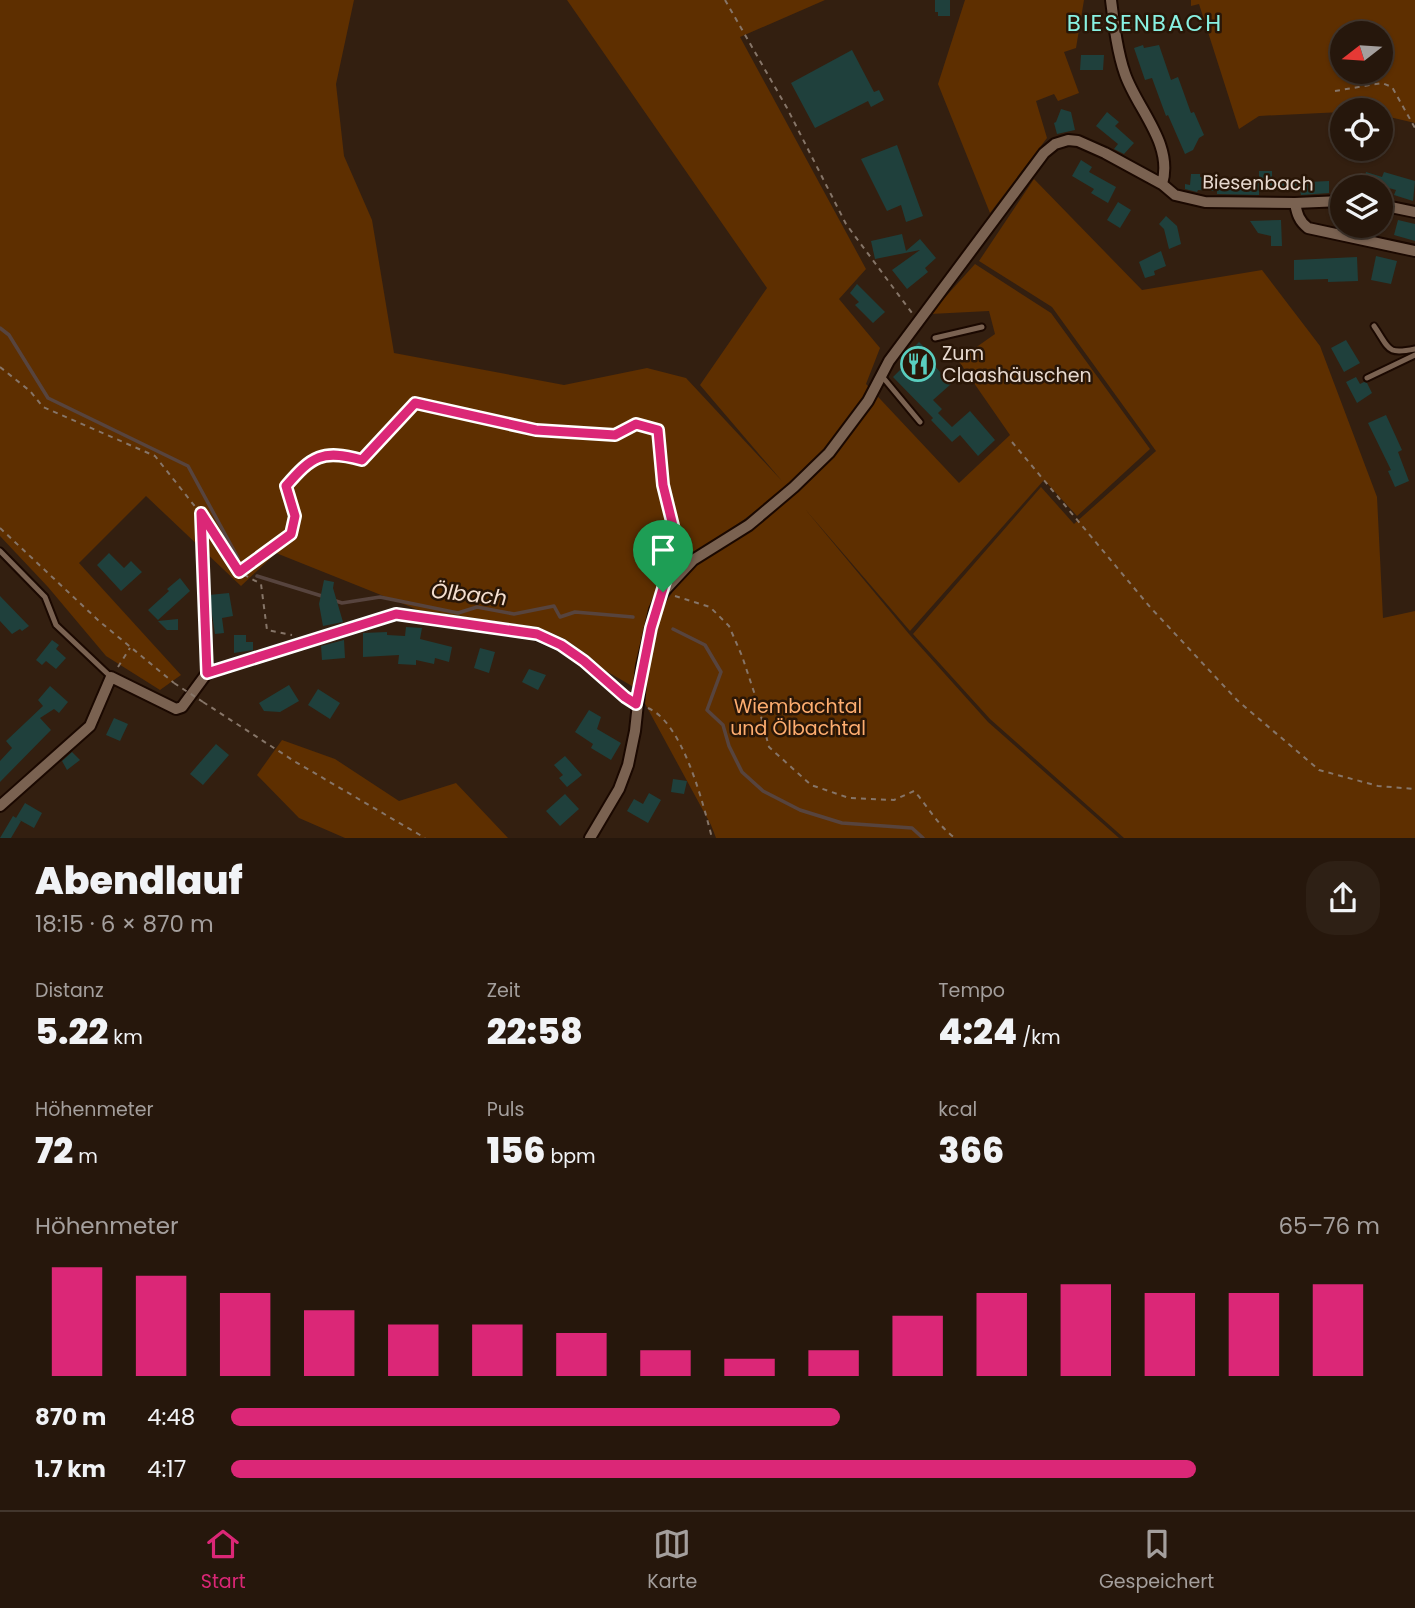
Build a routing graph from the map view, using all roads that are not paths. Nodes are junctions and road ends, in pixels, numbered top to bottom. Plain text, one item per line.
1 (1111, 0) edge
2 (1162, 184) junction
3 (1330, 202) edge
4 (1295, 203) junction
5 (1393, 207) edge
6 (1415, 212) edge
7 (1415, 251) edge
8 (1374, 326) dead end
9 (982, 327) dead end
10 (935, 338) dead end
11 (1415, 349) edge
12 (1415, 355) edge
13 (881, 375) junction
14 (1367, 378) dead end
15 (920, 422) dead end
16 (0, 551) edge
17 (202, 584) road end
18 (207, 673) junction
19 (111, 677) junction
20 (636, 704) junction
21 (0, 806) edge
22 (594, 837) edge

1 - 2 street
2 - 4 street, Biesenbach
2 - 13 street
3 - 4 street, Biesenbach
4 - 7 street
5 - 6 street
8 - 11 lane
9 - 10 lane
12 - 14 lane
13 - 15 lane
13 - 20 street
16 - 19 lane
17 - 18 lane
18 - 19 street
18 - 20 street
19 - 21 street
20 - 22 street

